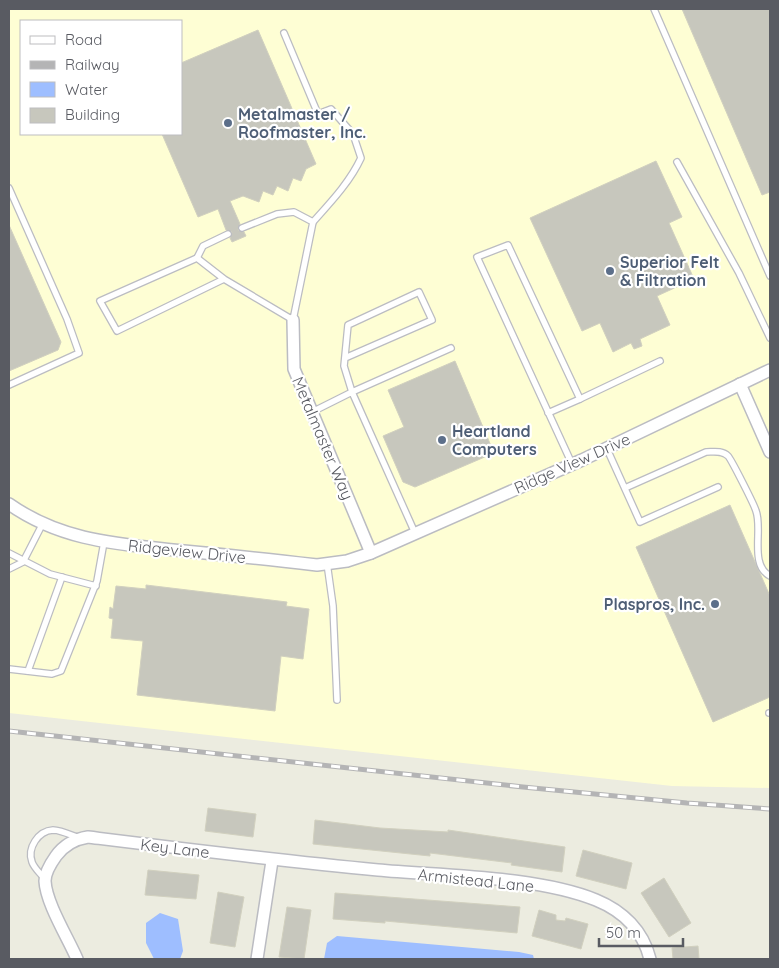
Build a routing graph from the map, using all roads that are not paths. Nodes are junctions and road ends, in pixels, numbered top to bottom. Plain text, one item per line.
1 (654, 9) edge
2 (284, 33) dead end
3 (677, 162) dead end
4 (9, 188) edge
5 (313, 222) junction
6 (242, 228) dead end
7 (228, 234) dead end
8 (197, 258) junction
9 (770, 276) edge
10 (224, 279) junction
11 (293, 320) junction
12 (770, 338) edge
13 (451, 348) dead end
14 (345, 358) junction
15 (660, 361) dead end
16 (770, 370) edge
17 (740, 384) junction
18 (9, 385) edge
19 (352, 392) junction
20 (580, 399) junction
21 (312, 412) junction
22 (548, 413) junction
23 (607, 448) junction
24 (770, 452) edge
25 (572, 464) junction
26 (718, 487) dead end
27 (625, 488) junction
28 (9, 504) edge
29 (43, 524) junction
30 (415, 533) junction
31 (104, 542) junction
32 (9, 553) edge
33 (371, 553) junction
34 (23, 562) junction
35 (327, 564) junction
36 (9, 569) edge
37 (770, 576) edge
38 (62, 577) junction
39 (96, 586) junction
40 (9, 669) edge
41 (28, 671) junction
42 (337, 700) dead end
43 (79, 838) junction
44 (272, 861) junction
45 (45, 879) junction
46 (77, 959) edge
47 (257, 959) edge
48 (650, 959) edge

1 - 9 lane
2 - 5 lane
3 - 12 lane
4 - 18 lane
5 - 6 lane
5 - 11 lane
7 - 8 lane
8 - 10 lane
8 - 10 lane
10 - 11 lane
11 - 21 street, Metalmaster Way
13 - 19 lane
14 - 14 lane
14 - 19 lane
15 - 20 lane
16 - 17 street, Ridge View Drive
17 - 23 street, Ridge View Drive
17 - 24 street
19 - 21 lane
19 - 30 lane
20 - 22 lane
20 - 22 lane
21 - 33 street, Metalmaster Way
22 - 25 lane
23 - 25 street, Ridge View Drive
23 - 27 lane
25 - 30 street, Ridge View Drive
26 - 27 lane
27 - 37 lane
28 - 29 street, Ridgeview Drive
29 - 31 street, Ridgeview Drive
29 - 34 lane
30 - 33 street, Ridge View Drive
31 - 35 street, Ridgeview Drive
31 - 39 lane
32 - 34 lane
33 - 35 street, Ridgeview Drive
34 - 36 lane
34 - 38 lane
35 - 42 lane
38 - 39 lane
38 - 41 lane
39 - 41 lane
40 - 41 lane
43 - 44 street, Key Lane
43 - 45 street
43 - 45 lane, Key Lane
44 - 47 street
44 - 48 street, Armistead Lane
45 - 46 street, Key Lane

